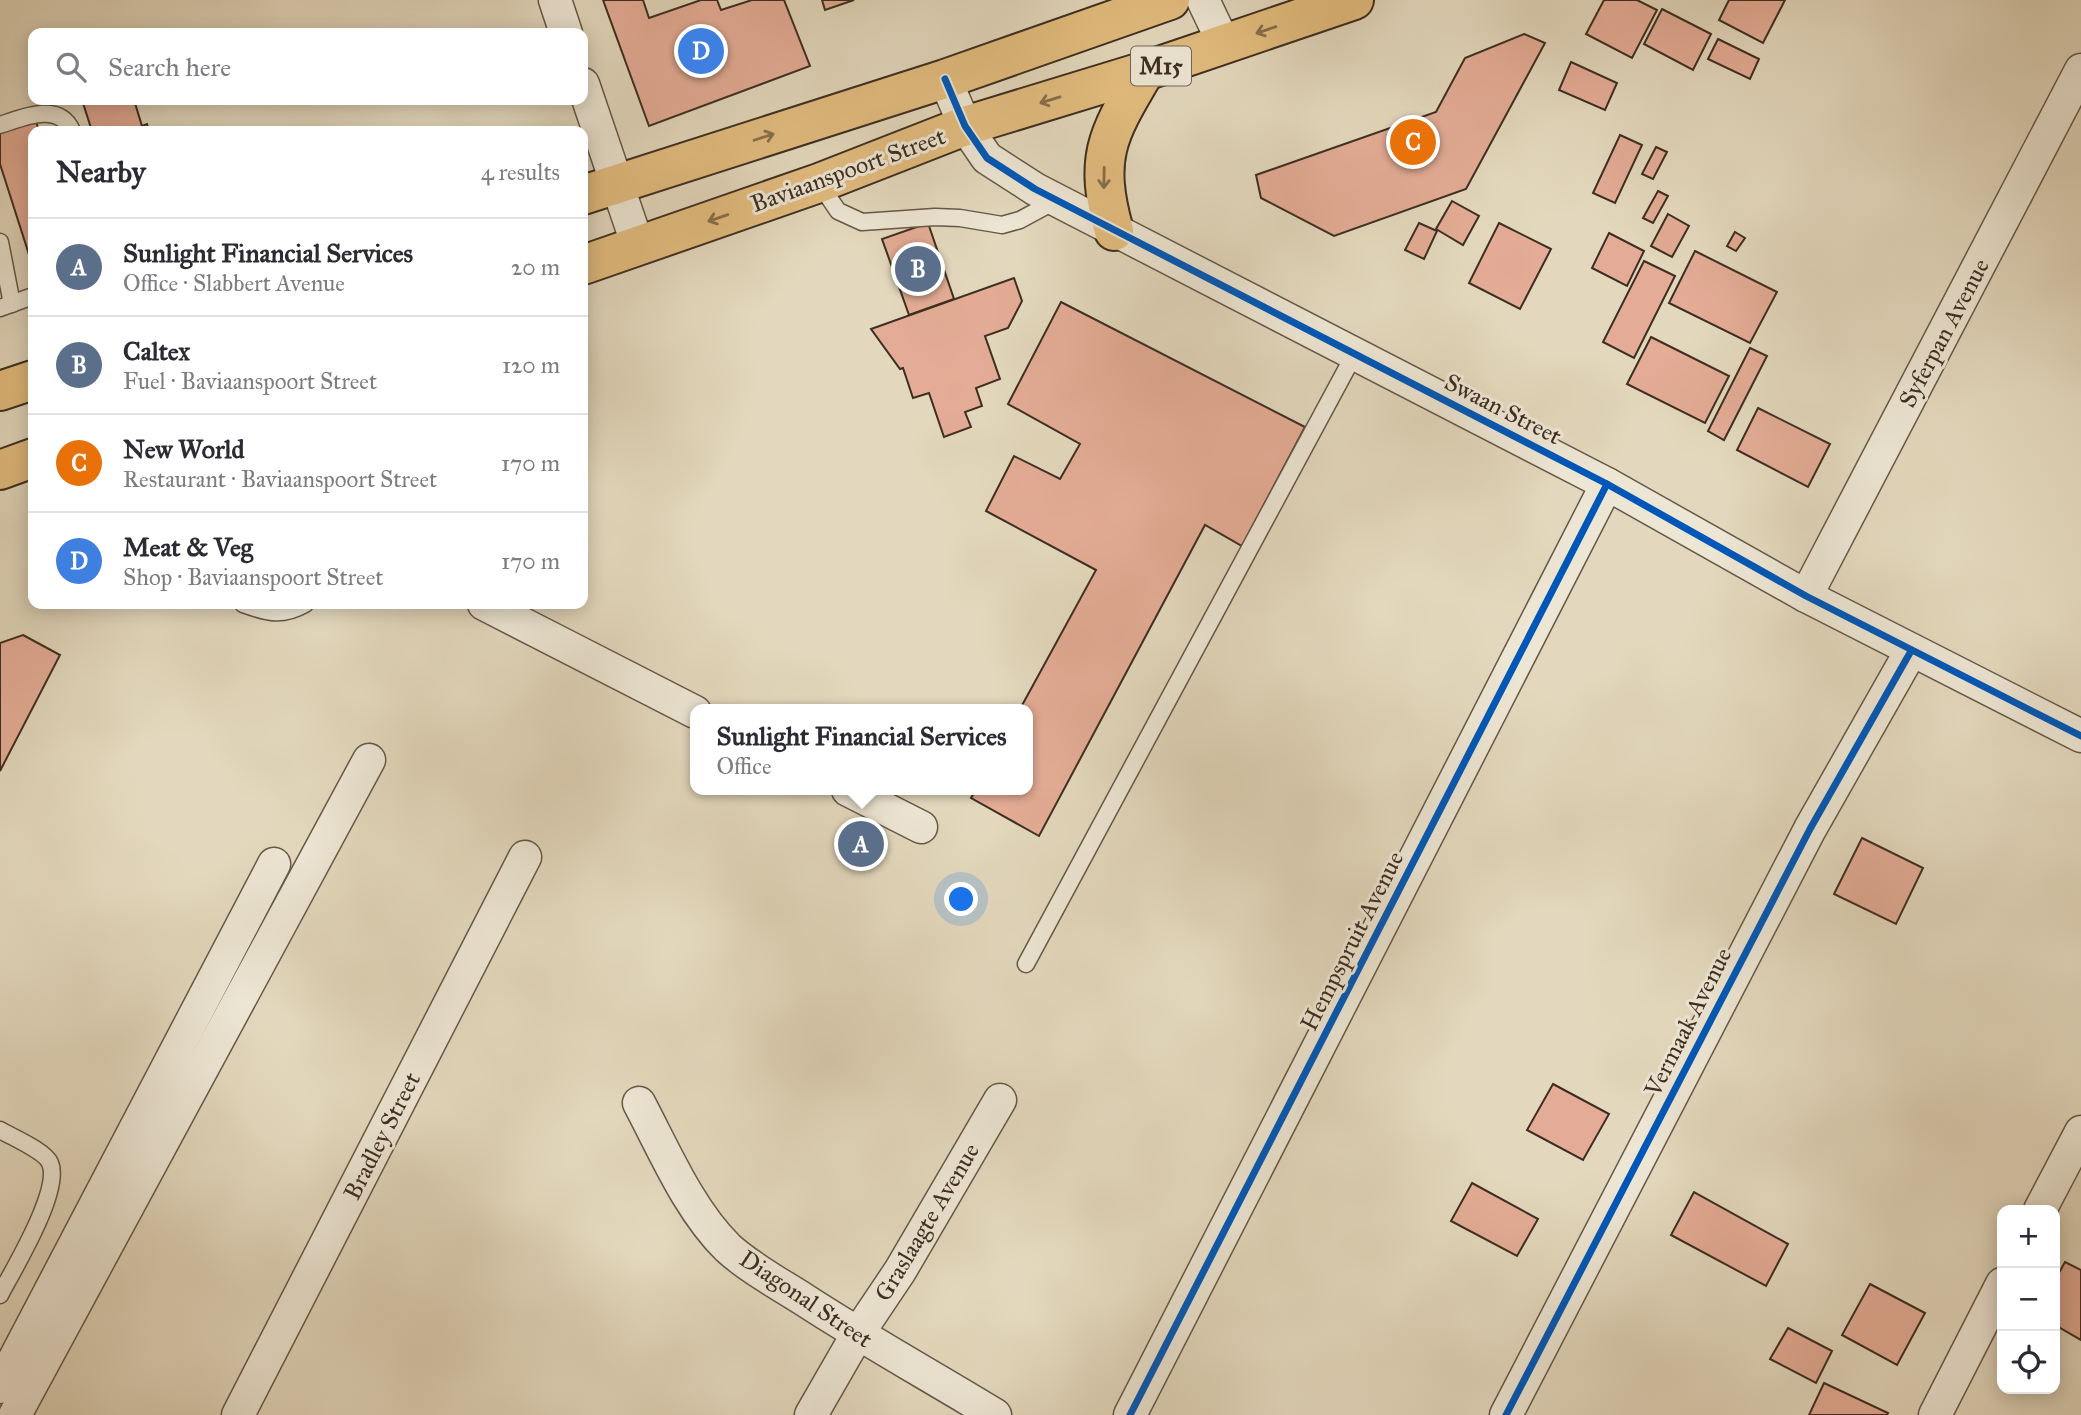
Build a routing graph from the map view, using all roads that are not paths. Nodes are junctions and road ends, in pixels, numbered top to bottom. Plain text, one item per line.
1 (555, 0) edge
2 (1170, 0) edge
3 (1203, 0) edge
4 (1354, 0) edge
5 (564, 28) edge
6 (1224, 44) junction
7 (2081, 70) edge
8 (1146, 71) junction
9 (945, 79) junction
10 (586, 105) edge
11 (0, 125) edge
12 (70, 126) edge
13 (965, 127) junction
14 (819, 183) junction
15 (600, 190) edge
16 (1057, 201) junction
17 (1114, 230) junction
18 (0, 242) edge
19 (638, 246) junction
20 (588, 263) edge
21 (28, 298) edge
22 (6, 306) edge
23 (1354, 355) junction
24 (28, 382) edge
25 (0, 391) edge
26 (28, 460) edge
27 (0, 470) edge
28 (1607, 484) junction
29 (1806, 596) junction
30 (261, 609) edge
31 (296, 609) edge
32 (494, 609) edge
33 (1911, 651) junction
34 (690, 709) edge
35 (2081, 736) edge
36 (369, 760) dead end
37 (858, 795) edge
38 (921, 827) dead end
39 (525, 857) dead end
40 (274, 863) dead end
41 (1026, 964) dead end
42 (1000, 1100) dead end
43 (639, 1102) dead end
44 (0, 1130) edge
45 (2081, 1132) edge
46 (2043, 1205) edge
47 (1997, 1294) edge
48 (0, 1296) edge
49 (858, 1335) junction
50 (0, 1387) edge
51 (15, 1415) edge
52 (238, 1415) edge
53 (811, 1415) edge
54 (995, 1415) edge
55 (1130, 1415) edge
56 (1506, 1415) edge
57 (1935, 1415) edge

1 - 5 street
2 - 9 main road, M15
3 - 6 street
4 -> 6 main road, Baviaanspoort Street / M15
6 - 8 main road, Baviaanspoort Street / M15
7 - 29 street, Syferpan Avenue
8 -> 13 main road, Baviaanspoort Street / M15
8 -> 17 main road
9 - 13 street, Swaan Street
15 -> 9 main road, M15
10 - 15 street
11 - 12 lane
13 - 14 main road, Baviaanspoort Street / M15
13 - 16 street, Swaan Street
14 - 16 lane
14 -> 19 main road, Baviaanspoort Street / M15
15 - 19 street
16 - 17 street, Swaan Street
17 - 23 street, Swaan Street
18 - 22 lane
19 - 20 main road, Baviaanspoort Street / M15
21 - 22 lane
23 - 28 street, Swaan Street
23 - 41 lane
24 - 25 main road
26 - 27 main road
28 - 29 street, Swaan Street
28 - 55 street, Hempspruit Avenue
29 - 33 street, Swaan Street
30 - 31 lane
32 - 34 street
33 - 35 street, Swaan Street
33 - 56 street, Vermaak Avenue
36 - 51 street
37 - 38 street
39 - 52 street, Bradley Street
40 - 50 street
42 - 49 street, Graslaagte Avenue
43 - 49 street, Diagonal Street
44 - 48 lane
45 - 46 street
47 - 57 street
49 - 53 street, Graslaagte Avenue
49 - 54 street, Diagonal Street

